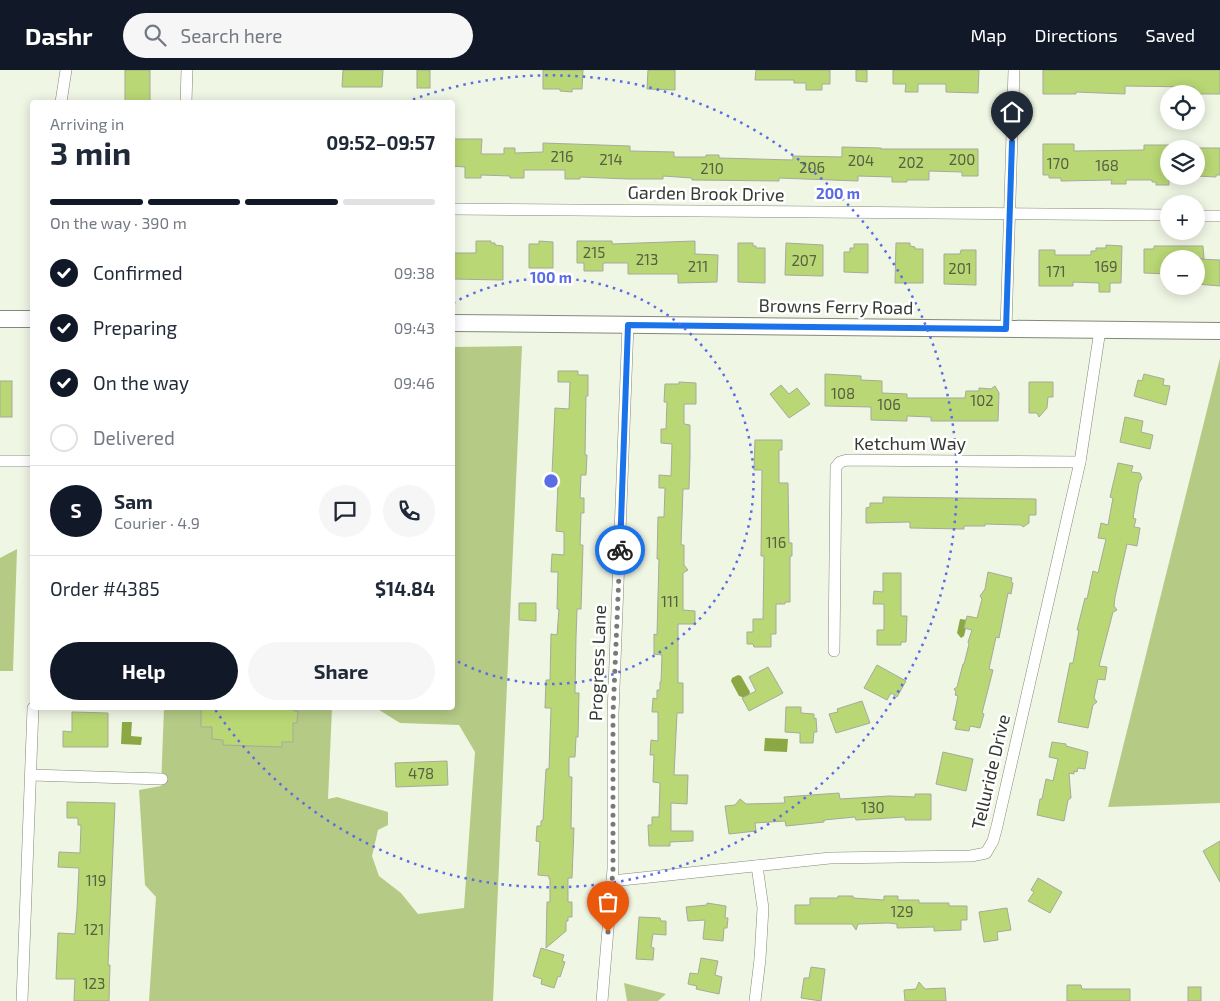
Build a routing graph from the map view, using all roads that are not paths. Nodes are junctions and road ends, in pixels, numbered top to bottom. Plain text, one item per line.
1 (66, 70) edge
2 (187, 70) edge
3 (1014, 70) edge
4 (61, 100) edge
5 (186, 100) edge
6 (455, 209) edge
7 (1010, 214) junction
8 (1160, 215) edge
9 (1205, 216) edge
10 (1220, 216) edge
11 (0, 319) edge
12 (30, 319) edge
13 (455, 323) edge
14 (628, 325) junction
15 (1006, 329) junction
16 (1100, 330) junction
17 (1220, 331) edge
18 (0, 461) edge
19 (30, 461) edge
20 (1080, 462) junction
21 (834, 651) dead end
22 (33, 710) edge
23 (31, 775) junction
24 (162, 778) dead end
25 (757, 866) junction
26 (612, 881) junction
27 (22, 1001) edge
28 (602, 1001) edge
29 (755, 1001) edge

1 - 4 street
2 - 5 street
3 - 7 street
6 - 7 street, Garden Brook Drive
7 - 8 street, Garden Brook Drive
7 - 15 street
9 - 10 street
11 - 12 street
13 - 14 street, Browns Ferry Road
14 - 15 street, Browns Ferry Road
14 - 26 street, Progress Lane
15 - 16 street, Browns Ferry Road
16 - 17 street, Browns Ferry Road
16 - 20 street, Telluride Drive
18 - 19 street
20 - 21 street, Ketchum Way
20 - 25 street, Telluride Drive
22 - 23 street
23 - 24 street
23 - 27 street
25 - 26 street, Telluride Drive
25 - 29 street
26 - 28 street, Progress Lane

